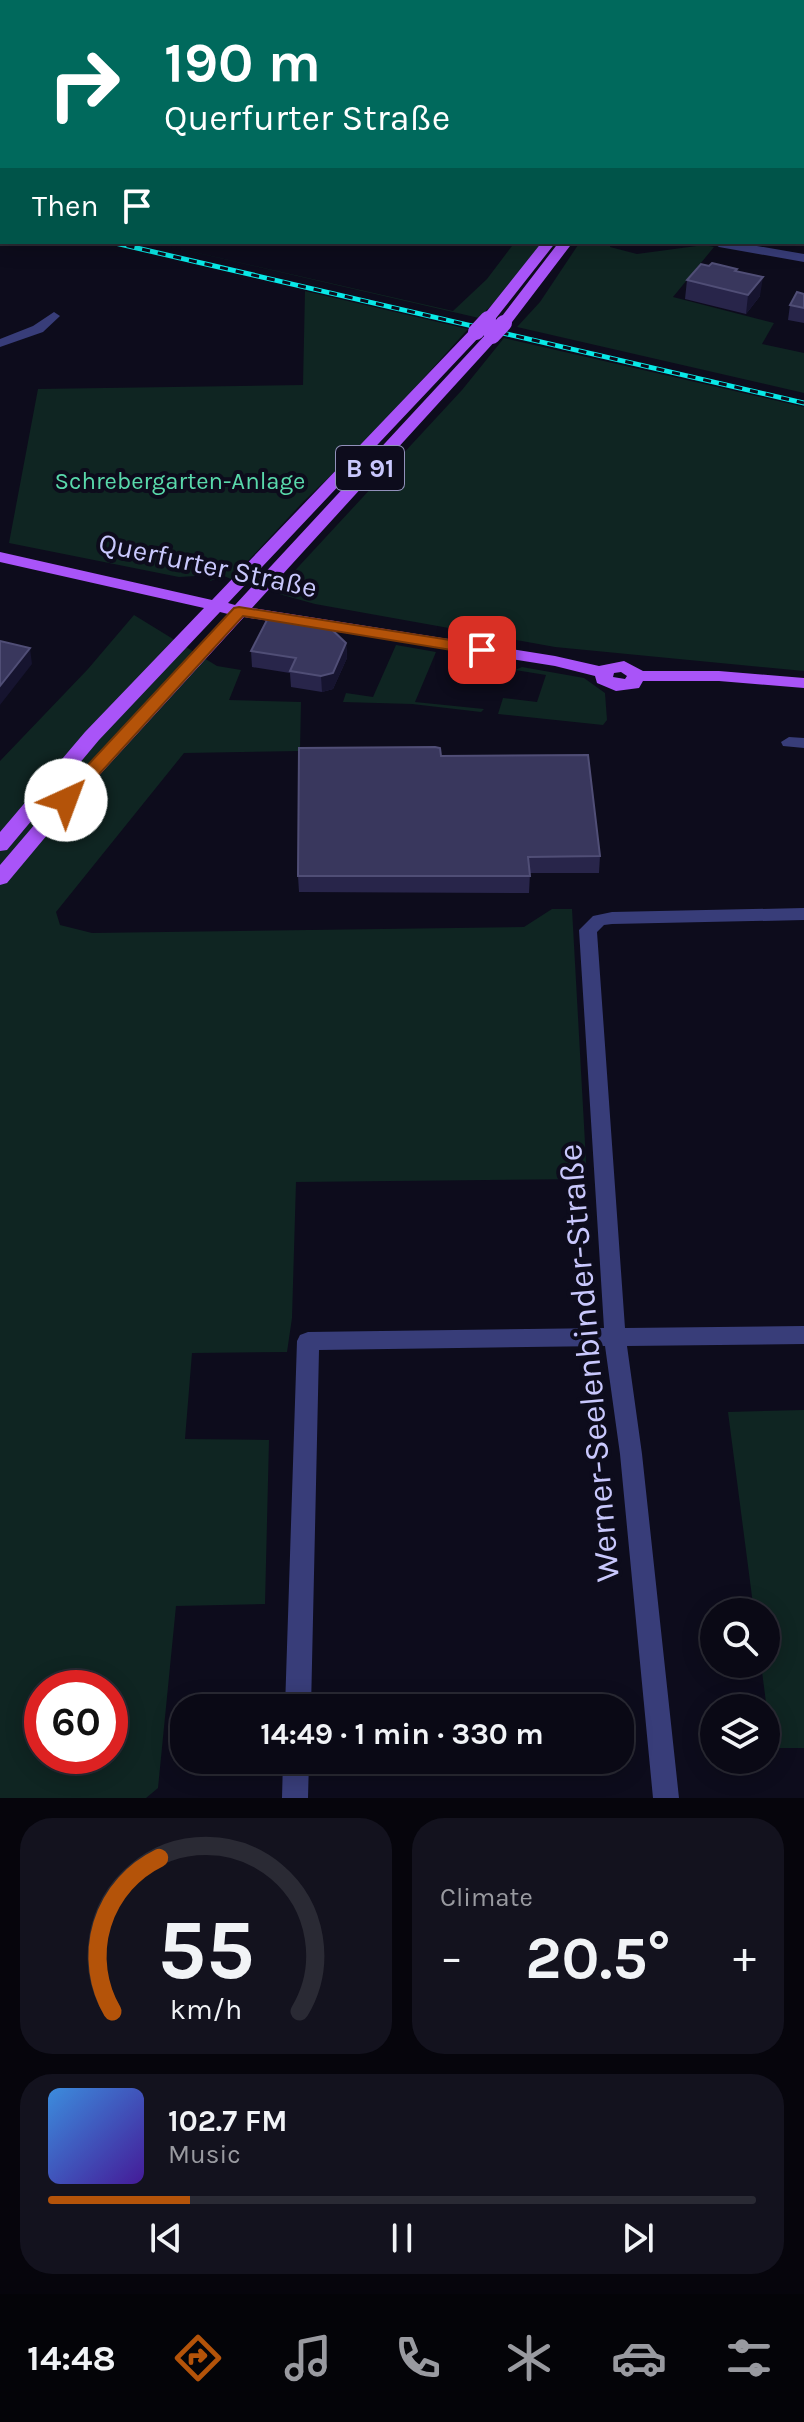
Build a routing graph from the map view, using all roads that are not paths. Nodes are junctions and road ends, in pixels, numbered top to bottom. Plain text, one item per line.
1 (547, 244) edge
2 (564, 244) edge
3 (725, 244) edge
4 (804, 258) edge
5 (54, 316) dead end
6 (484, 334) junction
7 (0, 343) edge
8 (0, 551) edge
9 (0, 557) edge
10 (233, 604) junction
11 (804, 683) edge
12 (0, 845) edge
13 (0, 878) edge
14 (804, 914) edge
15 (804, 1335) edge
16 (615, 1337) junction
17 (298, 1694) edge
18 (296, 1774) edge
19 (295, 1798) edge
20 (666, 1798) edge

1 - 6 main road, B 91, bridge
2 - 6 main road, B 91, bridge
3 - 4 street
5 - 7 street
6 - 10 main road, B 91
6 - 10 main road, B 91
8 - 10 main road, Querfurter Straße
9 - 10 main road, Querfurter Straße
10 - 11 main road, Querfurter Straße
10 - 12 main road, B 91
10 - 13 main road, B 91
14 - 16 street, Werner-Seelenbinder-Straße
15 - 16 street
16 - 17 street
16 - 20 street, Werner-Seelenbinder-Straße
18 - 19 street

